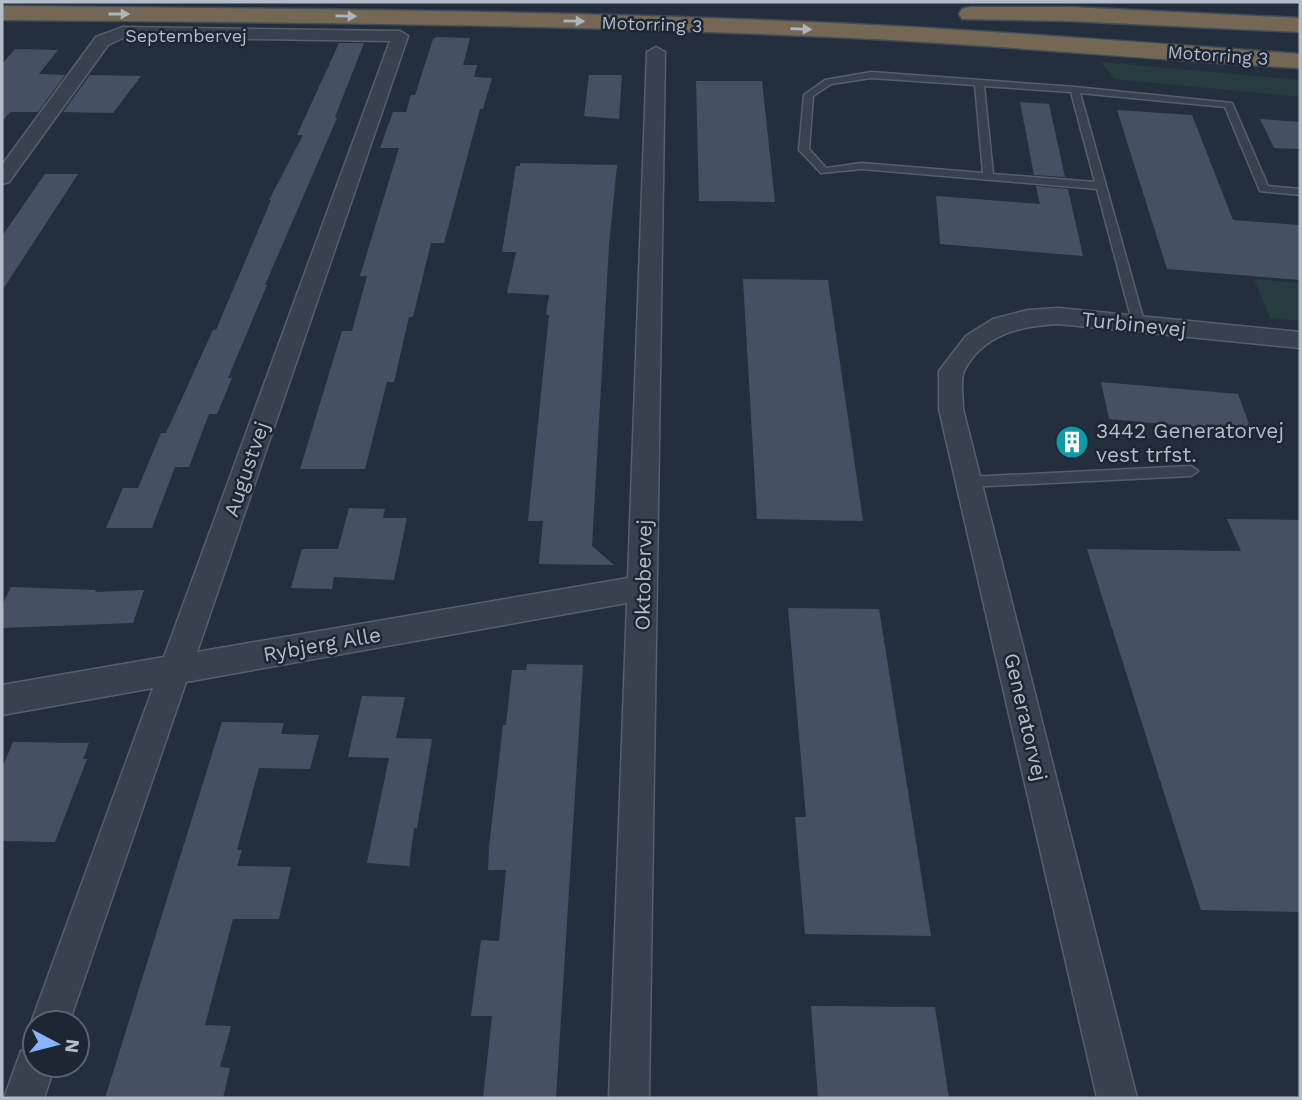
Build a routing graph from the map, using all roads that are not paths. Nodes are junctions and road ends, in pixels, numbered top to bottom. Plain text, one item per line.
1 (636, 2) edge
2 (1023, 2) edge
3 (1136, 2) edge
4 (1300, 8) edge
5 (2, 13) edge
6 (941, 14) junction
7 (1300, 23) edge
8 (272, 35) joint
9 (1300, 38) edge
10 (656, 52) dead end
11 (1300, 61) edge
12 (979, 83) junction
13 (1075, 90) junction
14 (988, 177) junction
15 (2, 178) edge
16 (1101, 186) junction
17 (1300, 192) edge
18 (1139, 324) junction
19 (1300, 340) edge
20 (974, 342) joint
21 (1191, 471) dead end
22 (968, 482) junction
23 (642, 587) junction
24 (176, 669) junction
25 (2, 700) edge
26 (55, 1009) edge
27 (31, 1079) edge
28 (24, 1098) edge
29 (629, 1098) edge
30 (1117, 1098) edge

1 - 6 highway, Motorring 3
2 - 7 highway
3 - 4 highway
5 -> 11 highway, Motorring 3
6 - 7 highway
6 - 9 highway, Motorring 3
8 - 15 street, Septembervej
8 - 24 street, Augustvej
10 - 23 street, Oktobervej
12 - 13 lane
12 - 14 lane
12 - 14 lane
13 - 16 lane
13 - 17 lane
14 - 16 lane
16 - 18 lane
18 - 19 street, Turbinevej
18 - 20 street, Turbinevej
20 - 22 street, Generatorvej
21 - 22 lane
22 - 30 street, Generatorvej
23 - 24 street, Rybjerg Alle
23 - 29 street, Oktobervej
24 - 25 street, Rybjerg Alle
24 - 26 street, Augustvej
27 - 28 street

